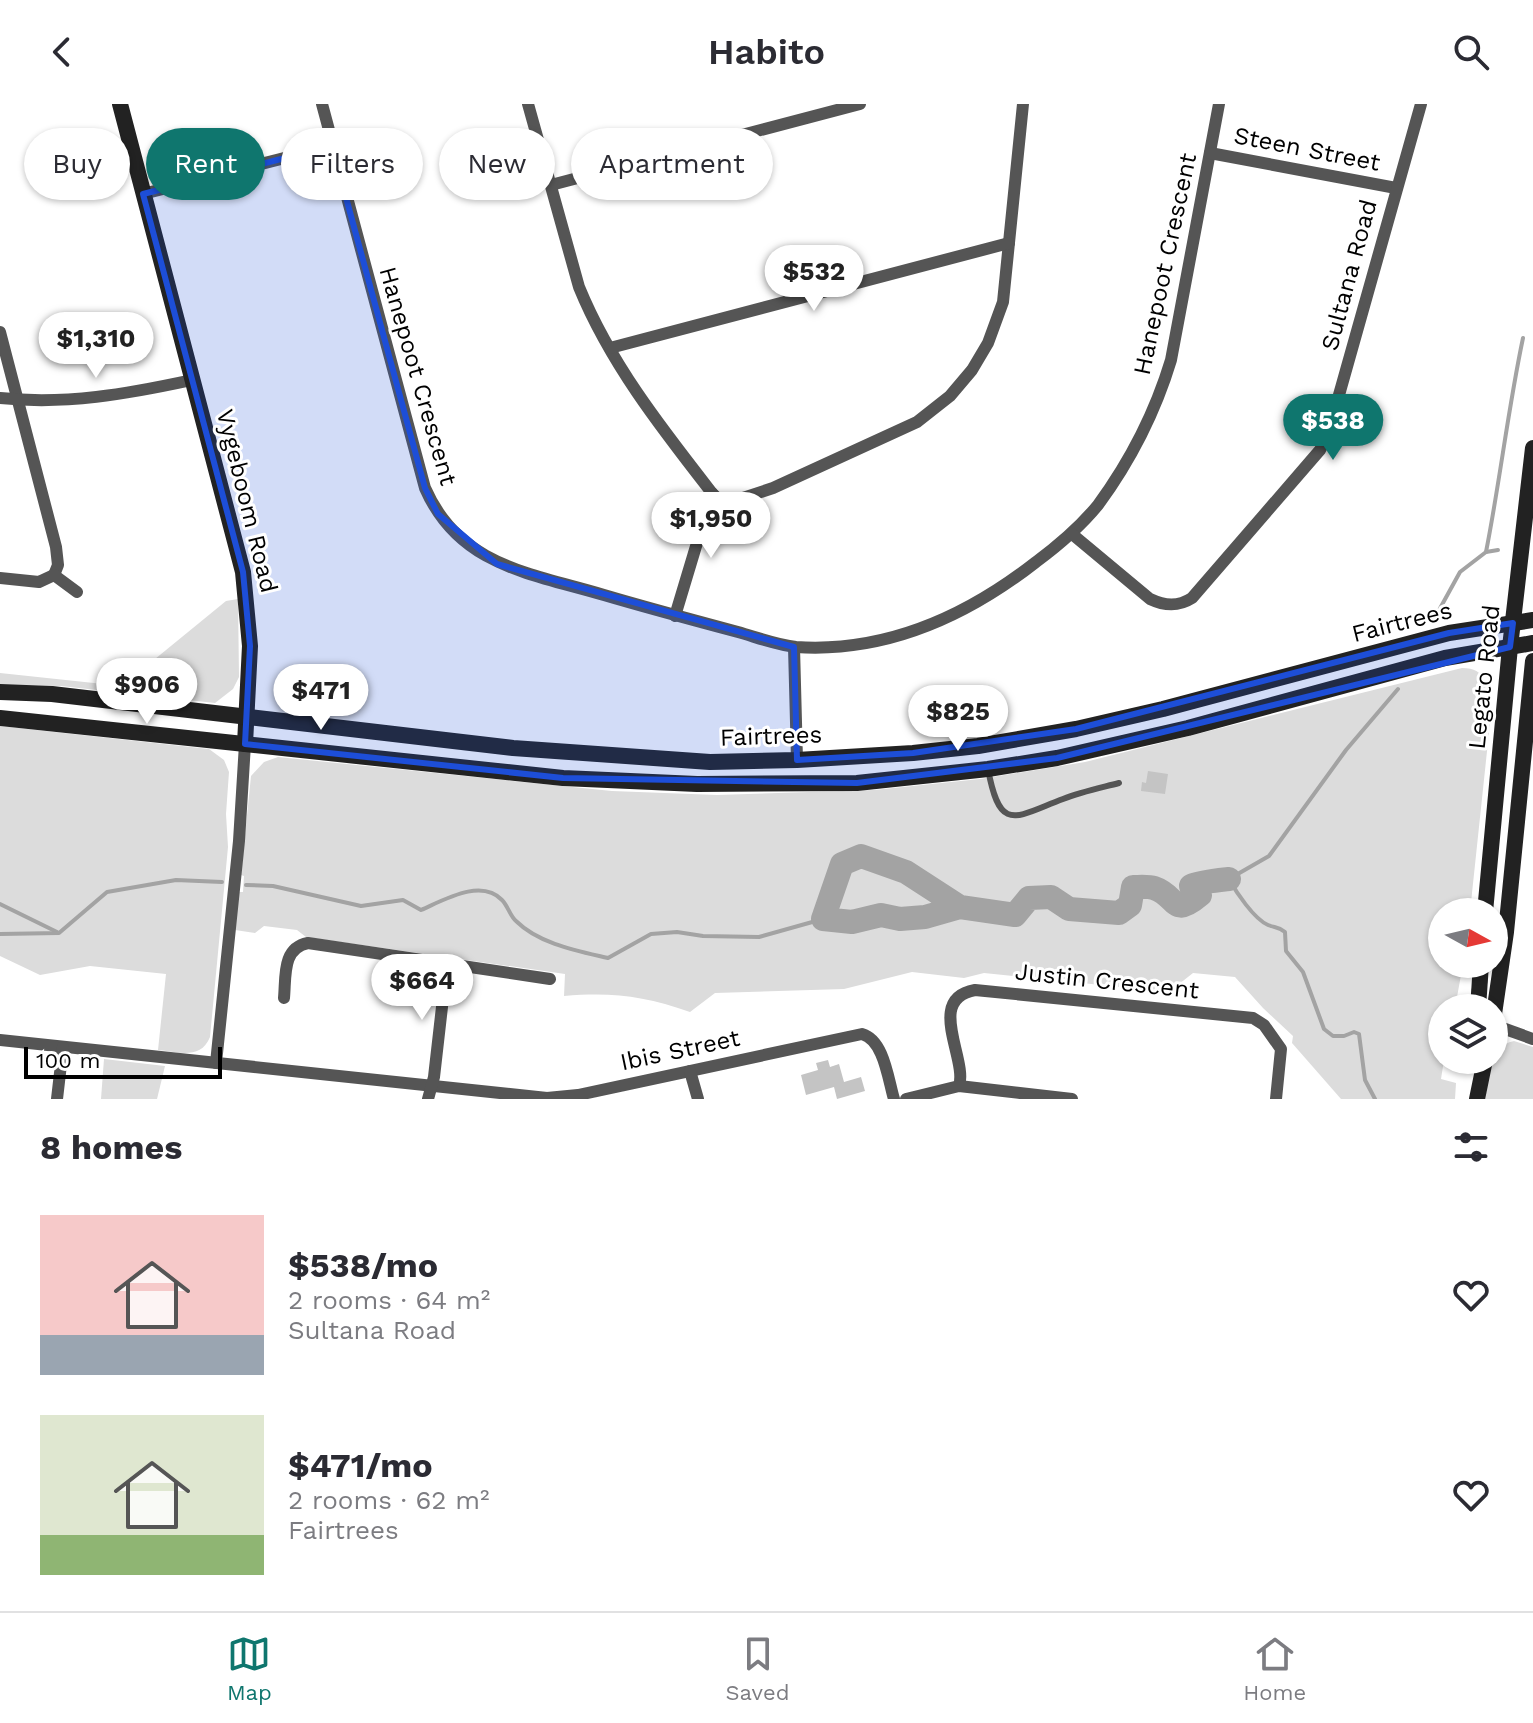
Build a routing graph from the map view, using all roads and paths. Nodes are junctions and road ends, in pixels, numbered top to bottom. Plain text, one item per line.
1 (120, 104) edge
2 (322, 104) edge
3 (528, 104) edge
4 (860, 104) edge
5 (1023, 104) edge
6 (1219, 104) edge
7 (1421, 104) edge
8 (328, 128) edge
9 (535, 128) edge
10 (1210, 153) junction
11 (281, 159) edge
12 (555, 184) edge
13 (1396, 188) junction
14 (143, 194) junction
15 (347, 200) edge
16 (555, 200) edge
17 (1009, 243) junction
18 (0, 332) edge
19 (610, 348) junction
20 (192, 380) junction
21 (0, 398) edge
22 (18, 400) junction
23 (1533, 448) edge
24 (712, 493) junction
25 (1072, 534) junction
26 (54, 575) junction
27 (0, 578) edge
28 (77, 592) dead end
29 (675, 616) junction
30 (1533, 620) edge
31 (1513, 623) junction
32 (1533, 643) edge
33 (794, 647) junction
34 (1510, 647) junction
35 (1533, 661) edge
36 (0, 692) edge
37 (0, 718) edge
38 (245, 718) junction
39 (245, 744) junction
40 (797, 760) junction
41 (988, 769) junction
42 (1119, 783) dead end
43 (1486, 898) edge
44 (447, 963) junction
45 (550, 979) dead end
46 (1497, 994) edge
47 (284, 998) dead end
48 (1508, 1030) edge
49 (1533, 1039) edge
50 (0, 1040) edge
51 (63, 1047) junction
52 (216, 1063) junction
53 (690, 1071) junction
54 (1471, 1074) edge
55 (1482, 1074) edge
56 (959, 1086) junction
57 (430, 1093) edge
58 (57, 1099) edge
59 (698, 1099) edge
60 (894, 1099) edge
61 (906, 1099) edge
62 (1072, 1099) edge
63 (1276, 1099) edge
64 (1467, 1099) edge
65 (1477, 1099) edge

1 - 14 main road, Vygeboom Road
2 - 8 street, Hanepoot Crescent
3 - 9 street
4 - 12 street
5 - 17 street
6 - 10 street, Hanepoot Crescent
7 - 13 street, Sultana Road
10 - 13 street, Steen Street
10 - 25 street, Hanepoot Crescent
11 - 14 street
13 - 25 street, Sultana Road
14 - 20 main road, Vygeboom Road
15 - 29 street, Hanepoot Crescent
16 - 19 street
17 - 19 street
17 - 24 street
18 - 22 street
19 - 24 street
20 - 22 street
20 - 38 main road, Vygeboom Road
21 - 22 street
22 - 26 street
23 - 31 main road, Legato Road
24 - 29 street
25 - 33 street, Hanepoot Crescent
26 - 27 street
26 - 28 street
29 - 33 street, Hanepoot Crescent
30 - 31 main road, Fairtrees
31 - 34 main road, Legato Road
31 - 40 main road, Fairtrees
32 - 34 main road, Fairtrees
33 - 40 street
34 - 41 main road, Fairtrees
34 - 43 main road, Legato Road
35 - 46 main road, Legato Road
36 - 38 main road, Fairtrees
37 - 39 main road, Fairtrees
38 - 39 main road, Vygeboom Road
38 - 40 main road, Fairtrees
39 - 41 main road, Fairtrees
39 - 52 street, Vygeboom Road
41 - 42 lane
44 - 45 street
44 - 47 street
44 - 57 street
48 - 49 street
50 - 51 street, Ibis Street
51 - 52 street, Ibis Street
51 - 58 street
52 - 57 street, Ibis Street
53 - 57 street, Ibis Street
53 - 59 street
53 - 60 street, Ibis Street
54 - 64 main road
55 - 65 main road
56 - 61 street
56 - 62 street
56 - 63 street, Justin Crescent

